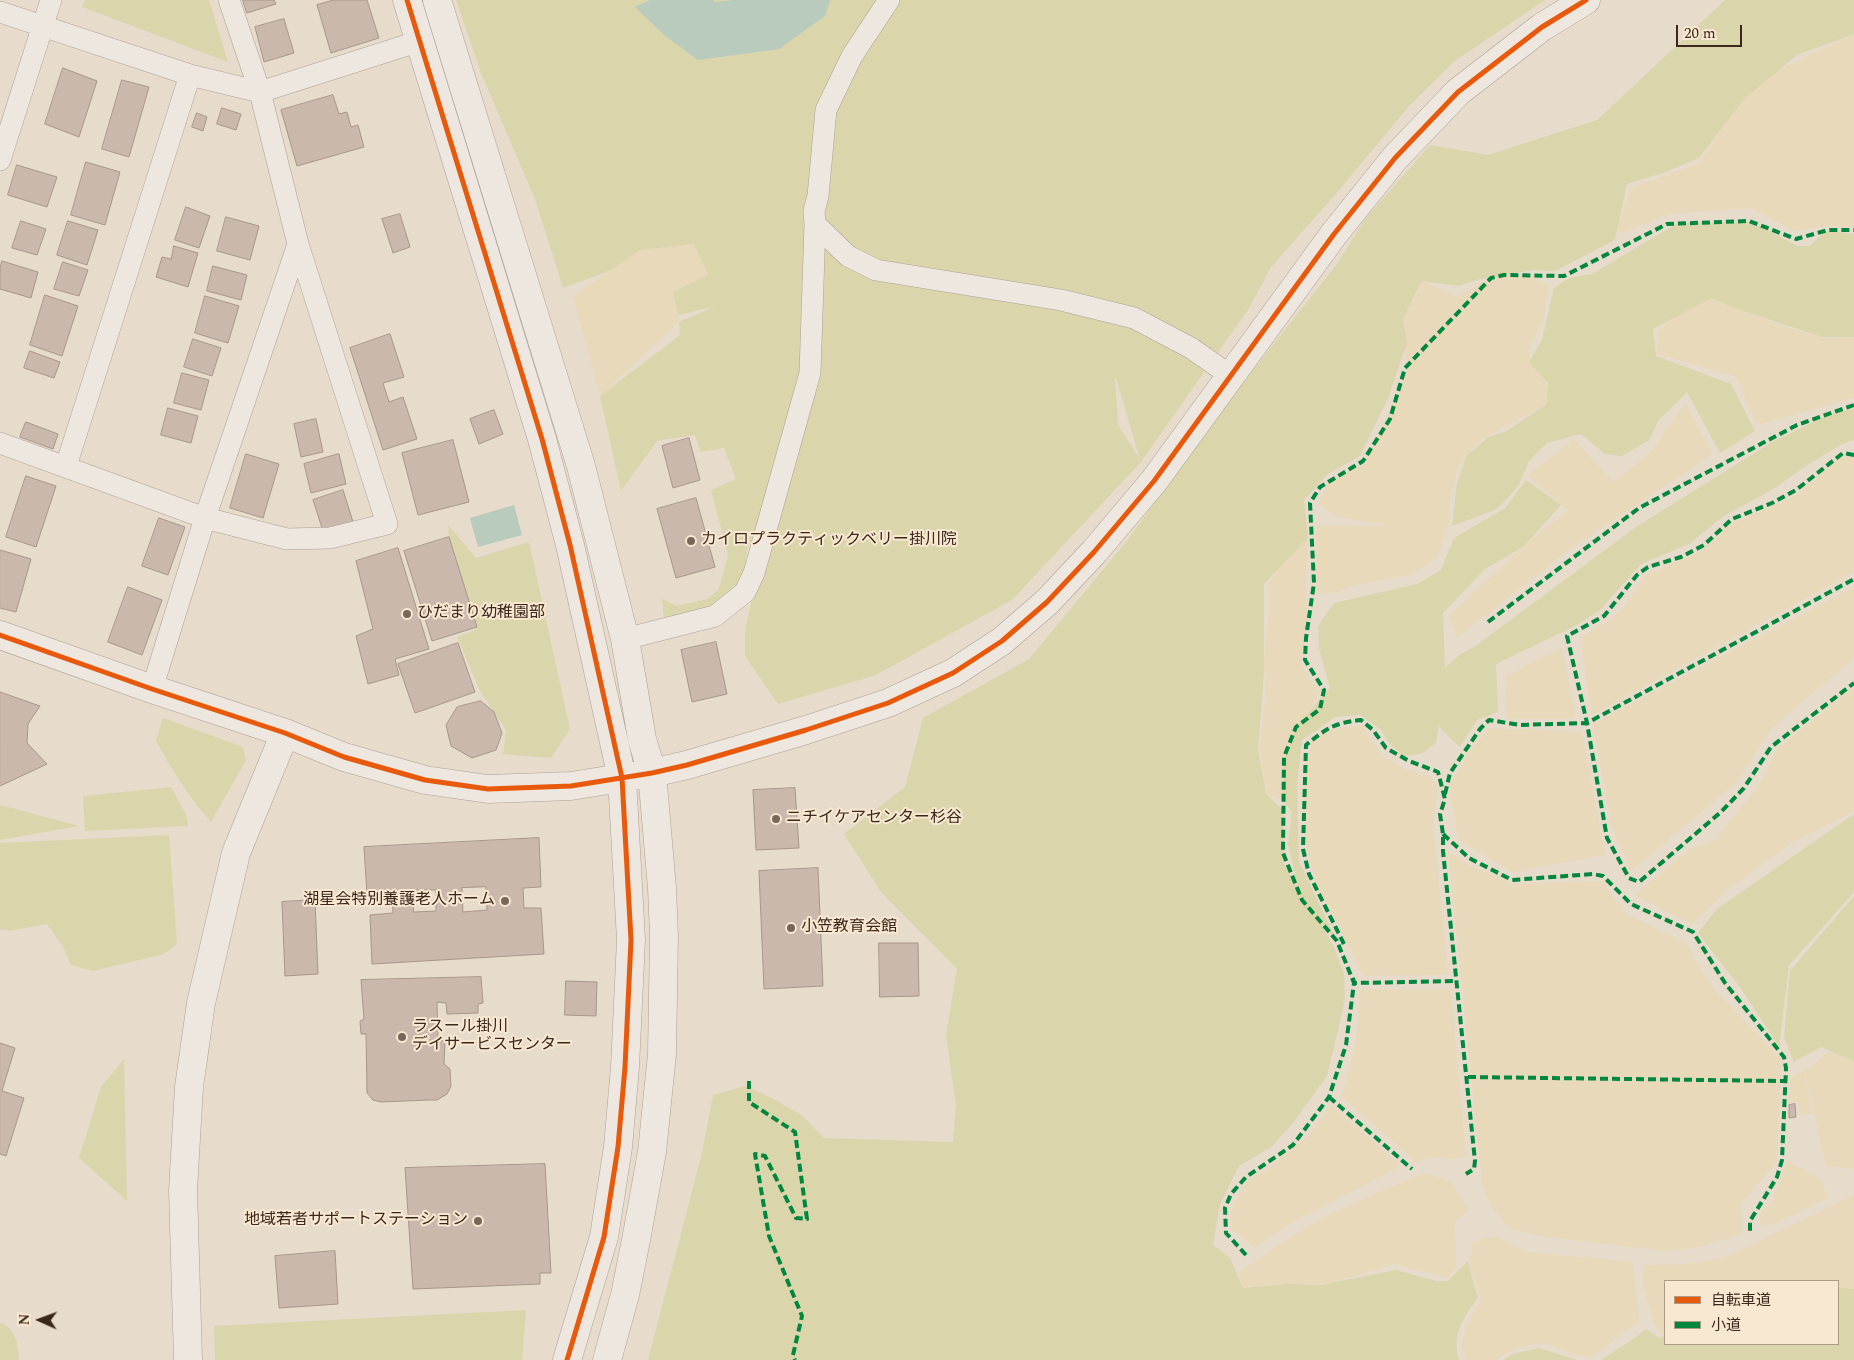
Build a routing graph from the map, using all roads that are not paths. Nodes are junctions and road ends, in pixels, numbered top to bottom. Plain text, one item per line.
1 (51, 0) edge
2 (229, 0) edge
3 (407, 0) edge
4 (437, 0) edge
5 (889, 0) edge
6 (1586, 0) edge
7 (0, 12) edge
8 (42, 26) junction
9 (420, 41) junction
10 (190, 75) junction
11 (260, 92) junction
12 (0, 160) edge
13 (815, 224) junction
14 (298, 244) junction
15 (1231, 376) junction
16 (0, 443) edge
17 (66, 466) junction
18 (205, 518) junction
19 (0, 635) edge
20 (625, 639) junction
21 (152, 689) junction
22 (285, 732) junction
23 (652, 773) junction
24 (622, 778) junction
25 (643, 1202) junction
26 (188, 1360) edge
27 (567, 1360) edge
28 (591, 1360) edge
29 (607, 1360) edge

1 - 8 street
2 - 11 street
3 - 9 street
4 - 20 street
5 - 13 street
6 - 15 street
7 - 8 street
8 - 10 street
8 - 12 street
9 - 11 street
9 - 24 street
10 - 11 street
10 - 17 street
11 - 14 street
13 - 15 street
13 - 20 street
14 - 18 street
14 - 18 street
15 - 23 street
16 - 17 street
17 - 18 street
18 - 21 street
19 - 21 street
20 - 23 street
21 - 22 street
22 - 24 street
22 - 26 street
23 - 24 street
23 - 25 street
24 - 27 street
25 - 28 street
25 - 29 street

